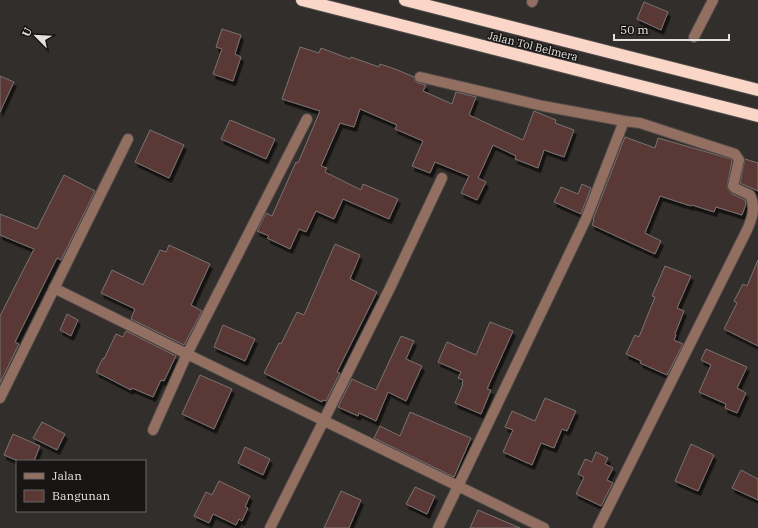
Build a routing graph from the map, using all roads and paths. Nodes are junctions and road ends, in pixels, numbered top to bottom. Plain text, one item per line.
1 (302, 0) edge
2 (405, 0) edge
3 (713, 0) edge
4 (694, 37) dead end
5 (420, 77) dead end
6 (758, 90) edge
7 (758, 116) edge
8 (307, 119) dead end
9 (624, 121) junction
10 (128, 139) dead end
11 (442, 178) dead end
12 (54, 288) junction
13 (187, 354) junction
14 (0, 398) edge
15 (323, 420) junction
16 (153, 430) dead end
17 (458, 486) junction
18 (270, 528) edge
19 (438, 528) edge
20 (544, 528) edge
21 (598, 528) edge

1 - 7 highway, Jalan Tol Belmera
2 - 6 highway, Jalan Tol Belmera
3 - 4 street
5 - 9 street
8 - 13 street
9 - 17 street
9 - 21 street
10 - 12 street
11 - 15 street
12 - 13 street
12 - 14 street
13 - 15 street
13 - 16 street
15 - 17 street
15 - 18 street
17 - 19 street
17 - 20 street

